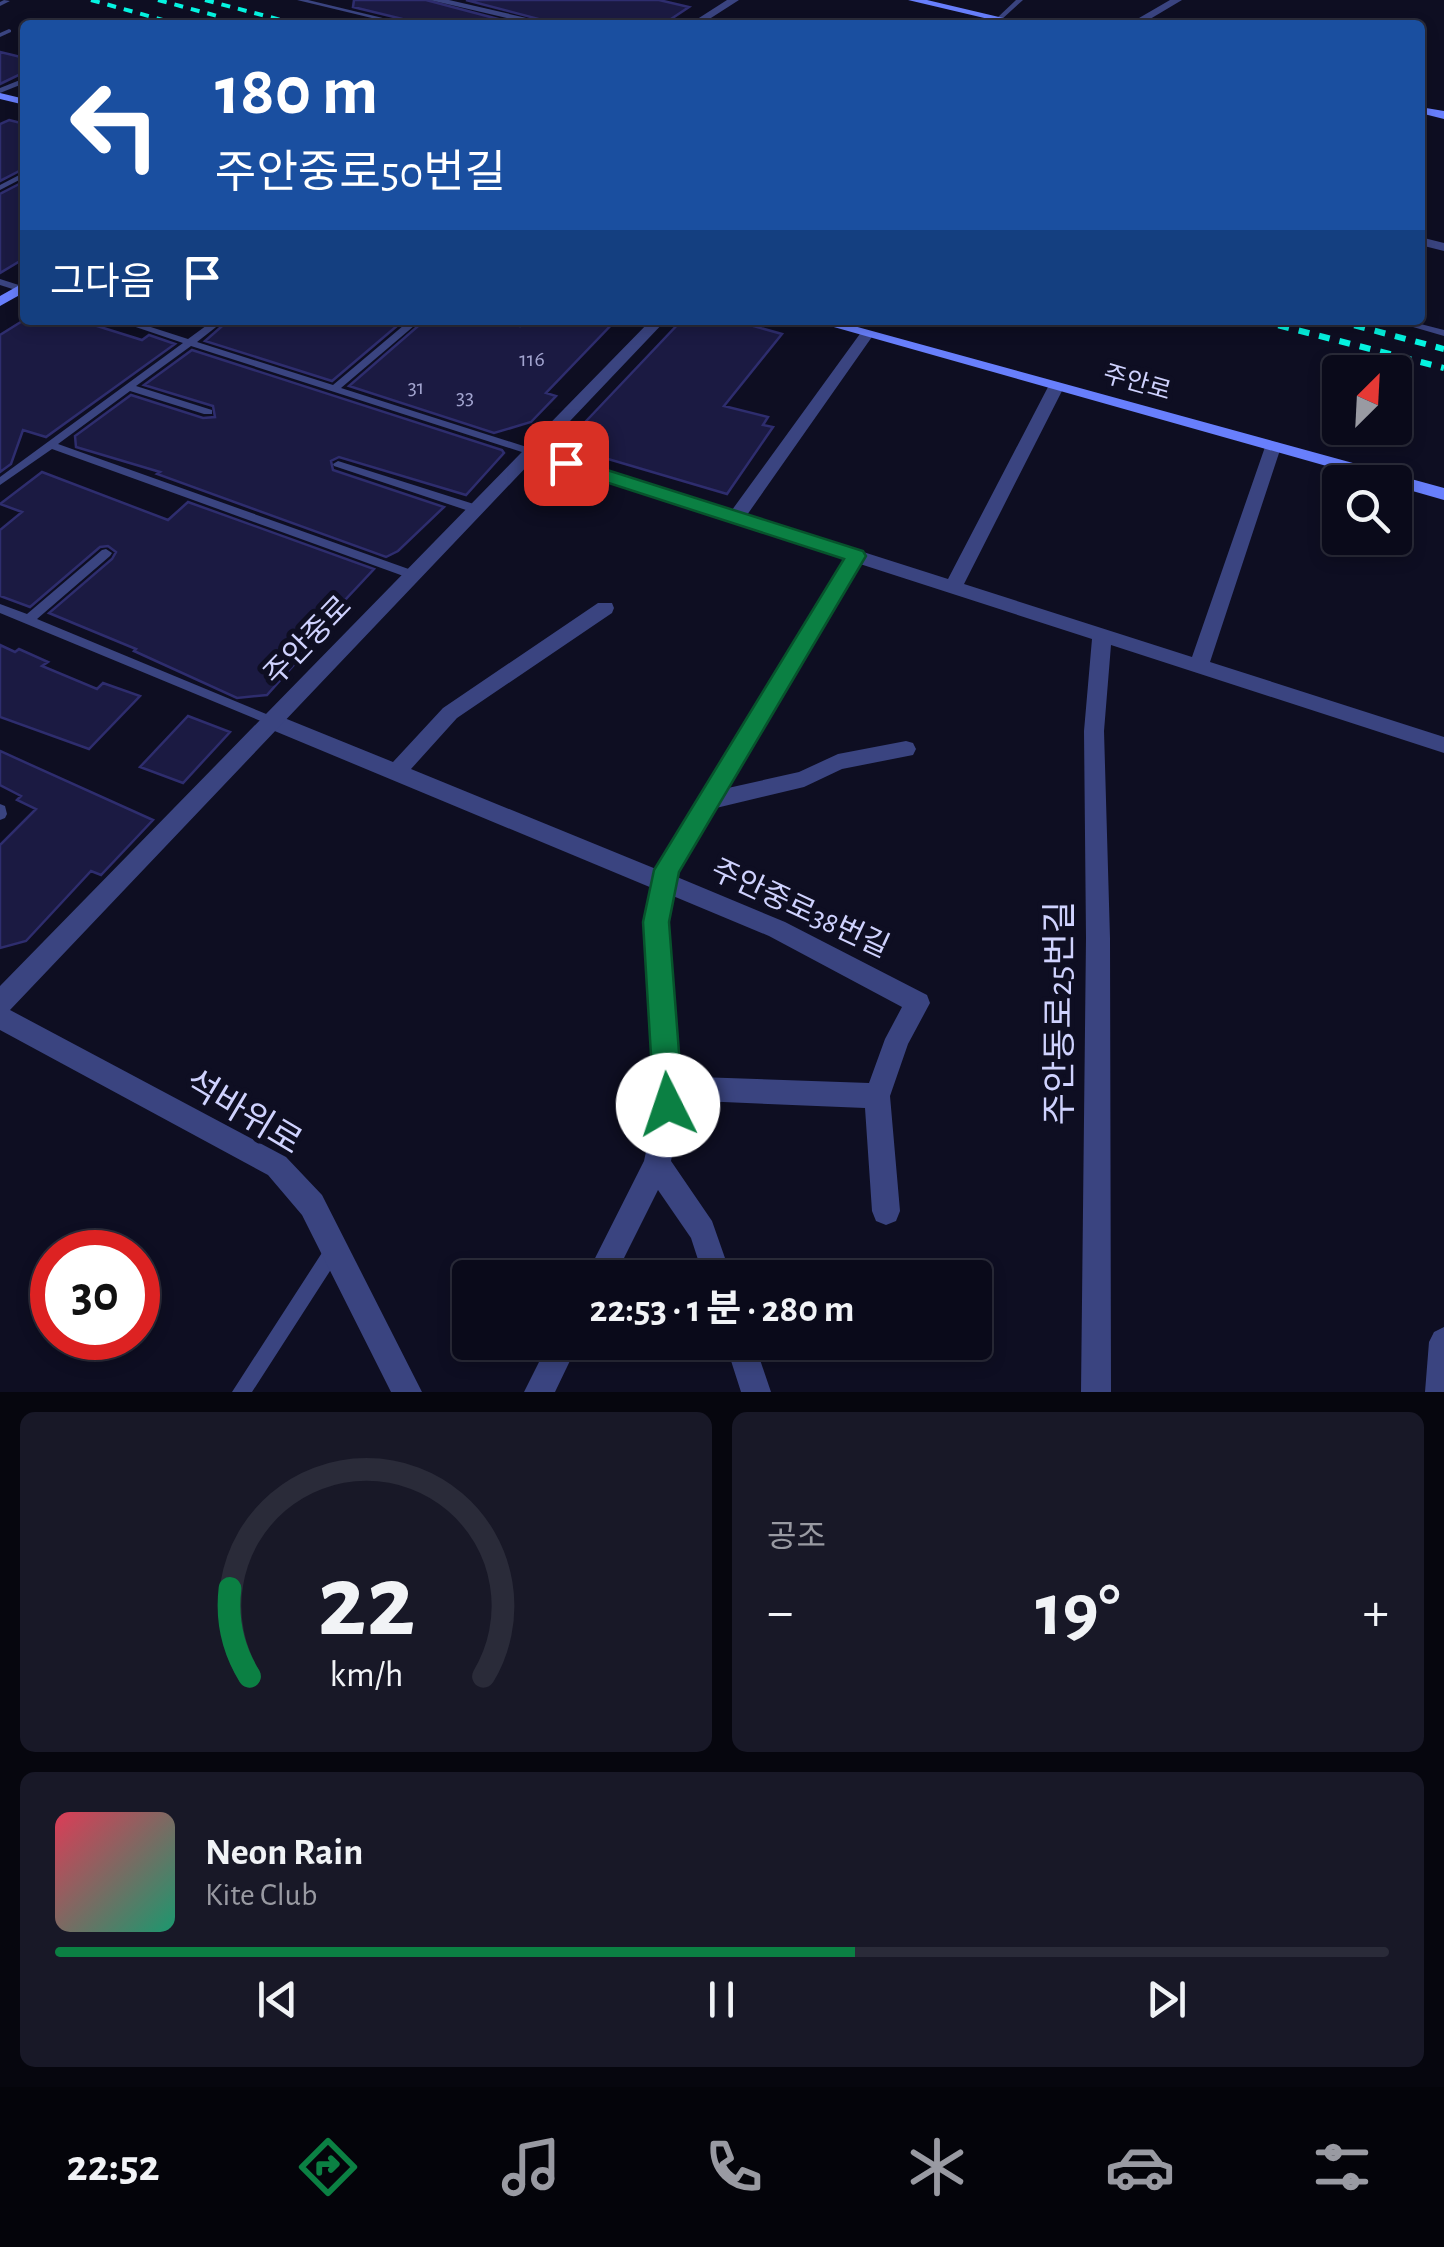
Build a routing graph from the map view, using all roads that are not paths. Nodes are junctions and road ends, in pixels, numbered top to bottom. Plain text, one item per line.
1 (300, 0) edge
2 (435, 0) edge
3 (734, 0) edge
4 (915, 0) edge
5 (1020, 0) edge
6 (1177, 0) edge
7 (8, 1) edge
8 (0, 4) edge
9 (999, 19) junction
10 (387, 20) edge
11 (529, 20) edge
12 (701, 20) edge
13 (1004, 20) edge
14 (1141, 20) edge
15 (136, 325) edge
16 (213, 325) edge
17 (410, 325) edge
18 (654, 325) edge
19 (834, 325) edge
20 (1413, 325) edge
21 (1444, 333) edge
22 (867, 334) junction
23 (190, 342) junction
24 (130, 386) junction
25 (1056, 387) junction
26 (334, 389) junction
27 (208, 412) dead end
28 (50, 444) junction
29 (1273, 447) junction
30 (532, 452) junction
31 (338, 464) dead end
32 (0, 482) edge
33 (1444, 494) edge
34 (476, 510) junction
35 (736, 518) junction
36 (106, 552) dead end
37 (856, 556) junction
38 (412, 576) junction
39 (953, 587) junction
40 (0, 608) edge
41 (605, 608) dead end
42 (28, 620) junction
43 (1102, 635) junction
44 (1199, 666) junction
45 (272, 720) junction
46 (1444, 744) edge
47 (906, 749) dead end
48 (396, 772) junction
49 (708, 800) junction
50 (663, 882) junction
51 (0, 1003) edge
52 (0, 1016) edge
53 (878, 1096) junction
54 (668, 1105) junction
55 (657, 1164) junction
56 (886, 1210) dead end
57 (334, 1251) junction
58 (607, 1260) edge
59 (712, 1260) edge
60 (1444, 1342) edge
61 (556, 1360) edge
62 (745, 1360) edge
63 (241, 1392) edge
64 (406, 1392) edge
65 (539, 1392) edge
66 (756, 1392) edge
67 (1096, 1392) edge
68 (1440, 1392) edge

1 - 10 lane
2 - 11 street
3 - 12 street
4 - 9 main road
5 - 9 lane
6 - 14 street
7 - 8 lane
9 - 13 main road
15 - 23 lane
16 - 23 lane
17 - 26 lane
18 - 30 street, 주안중로
19 - 22 main road, 주안로
20 - 21 lane
22 - 25 main road, 주안로
22 - 35 street
23 - 24 lane
23 - 26 lane
24 - 27 lane
24 - 28 lane
25 - 29 main road, 주안로
25 - 39 street
26 - 30 lane
28 - 32 lane
28 - 38 lane
29 - 33 main road, 주안로
29 - 44 street
30 - 34 street, 주안중로
30 - 35 street
31 - 34 lane
34 - 38 street, 주안중로
35 - 37 street
36 - 42 lane
37 - 39 street
37 - 49 street
38 - 45 street, 주안중로
39 - 43 street
40 - 42 lane
41 - 48 street
42 - 45 lane
43 - 44 street
43 - 67 street, 주안동로25번길
44 - 46 street
45 - 48 street, 주안중로38번길
45 - 51 street, 주안중로
47 - 49 street
48 - 50 street, 주안중로38번길
49 - 50 street
50 - 53 street, 주안중로38번길
50 - 54 street
52 - 57 street, 석바위로
53 - 54 street
53 - 56 street, 주안중로38번길
54 - 55 street
55 - 58 street
55 - 59 street
57 - 63 lane
57 - 64 street, 석바위로
60 - 68 street
61 - 65 street
62 - 66 street

